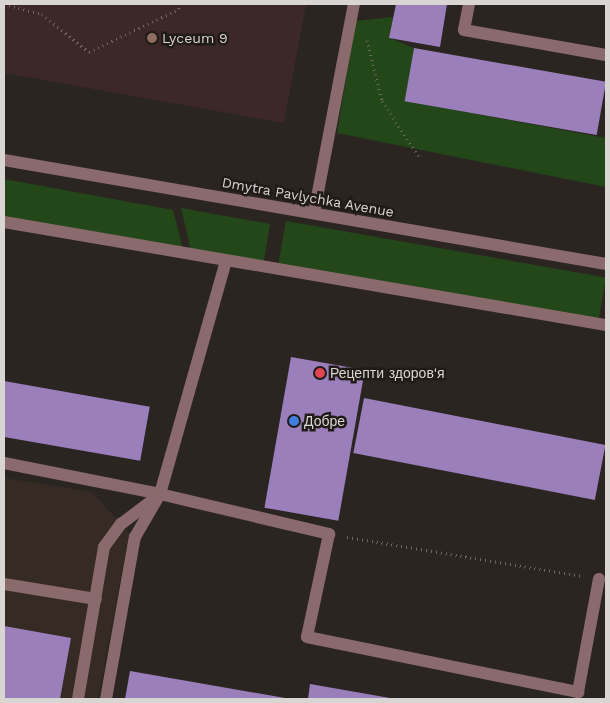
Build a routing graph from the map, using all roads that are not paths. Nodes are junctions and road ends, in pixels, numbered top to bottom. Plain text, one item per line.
1 (354, 4) edge
2 (469, 4) edge
3 (606, 55) edge
4 (4, 160) edge
5 (314, 213) junction
6 (4, 222) edge
7 (226, 260) junction
8 (606, 264) edge
9 (606, 325) edge
10 (4, 464) edge
11 (160, 494) junction
12 (600, 579) road end
13 (4, 584) edge
14 (96, 599) junction
15 (601, 602) edge
16 (78, 699) edge
17 (106, 699) edge

1 - 5 street
2 - 3 street
4 - 5 street, Dmytra Pavlychka Avenue
5 - 8 street, Dmytra Pavlychka Avenue
6 - 7 street
7 - 9 street
7 - 11 street
10 - 11 street
11 - 14 street
11 - 15 street
11 - 17 street
12 - 15 street
13 - 14 street
14 - 16 street

